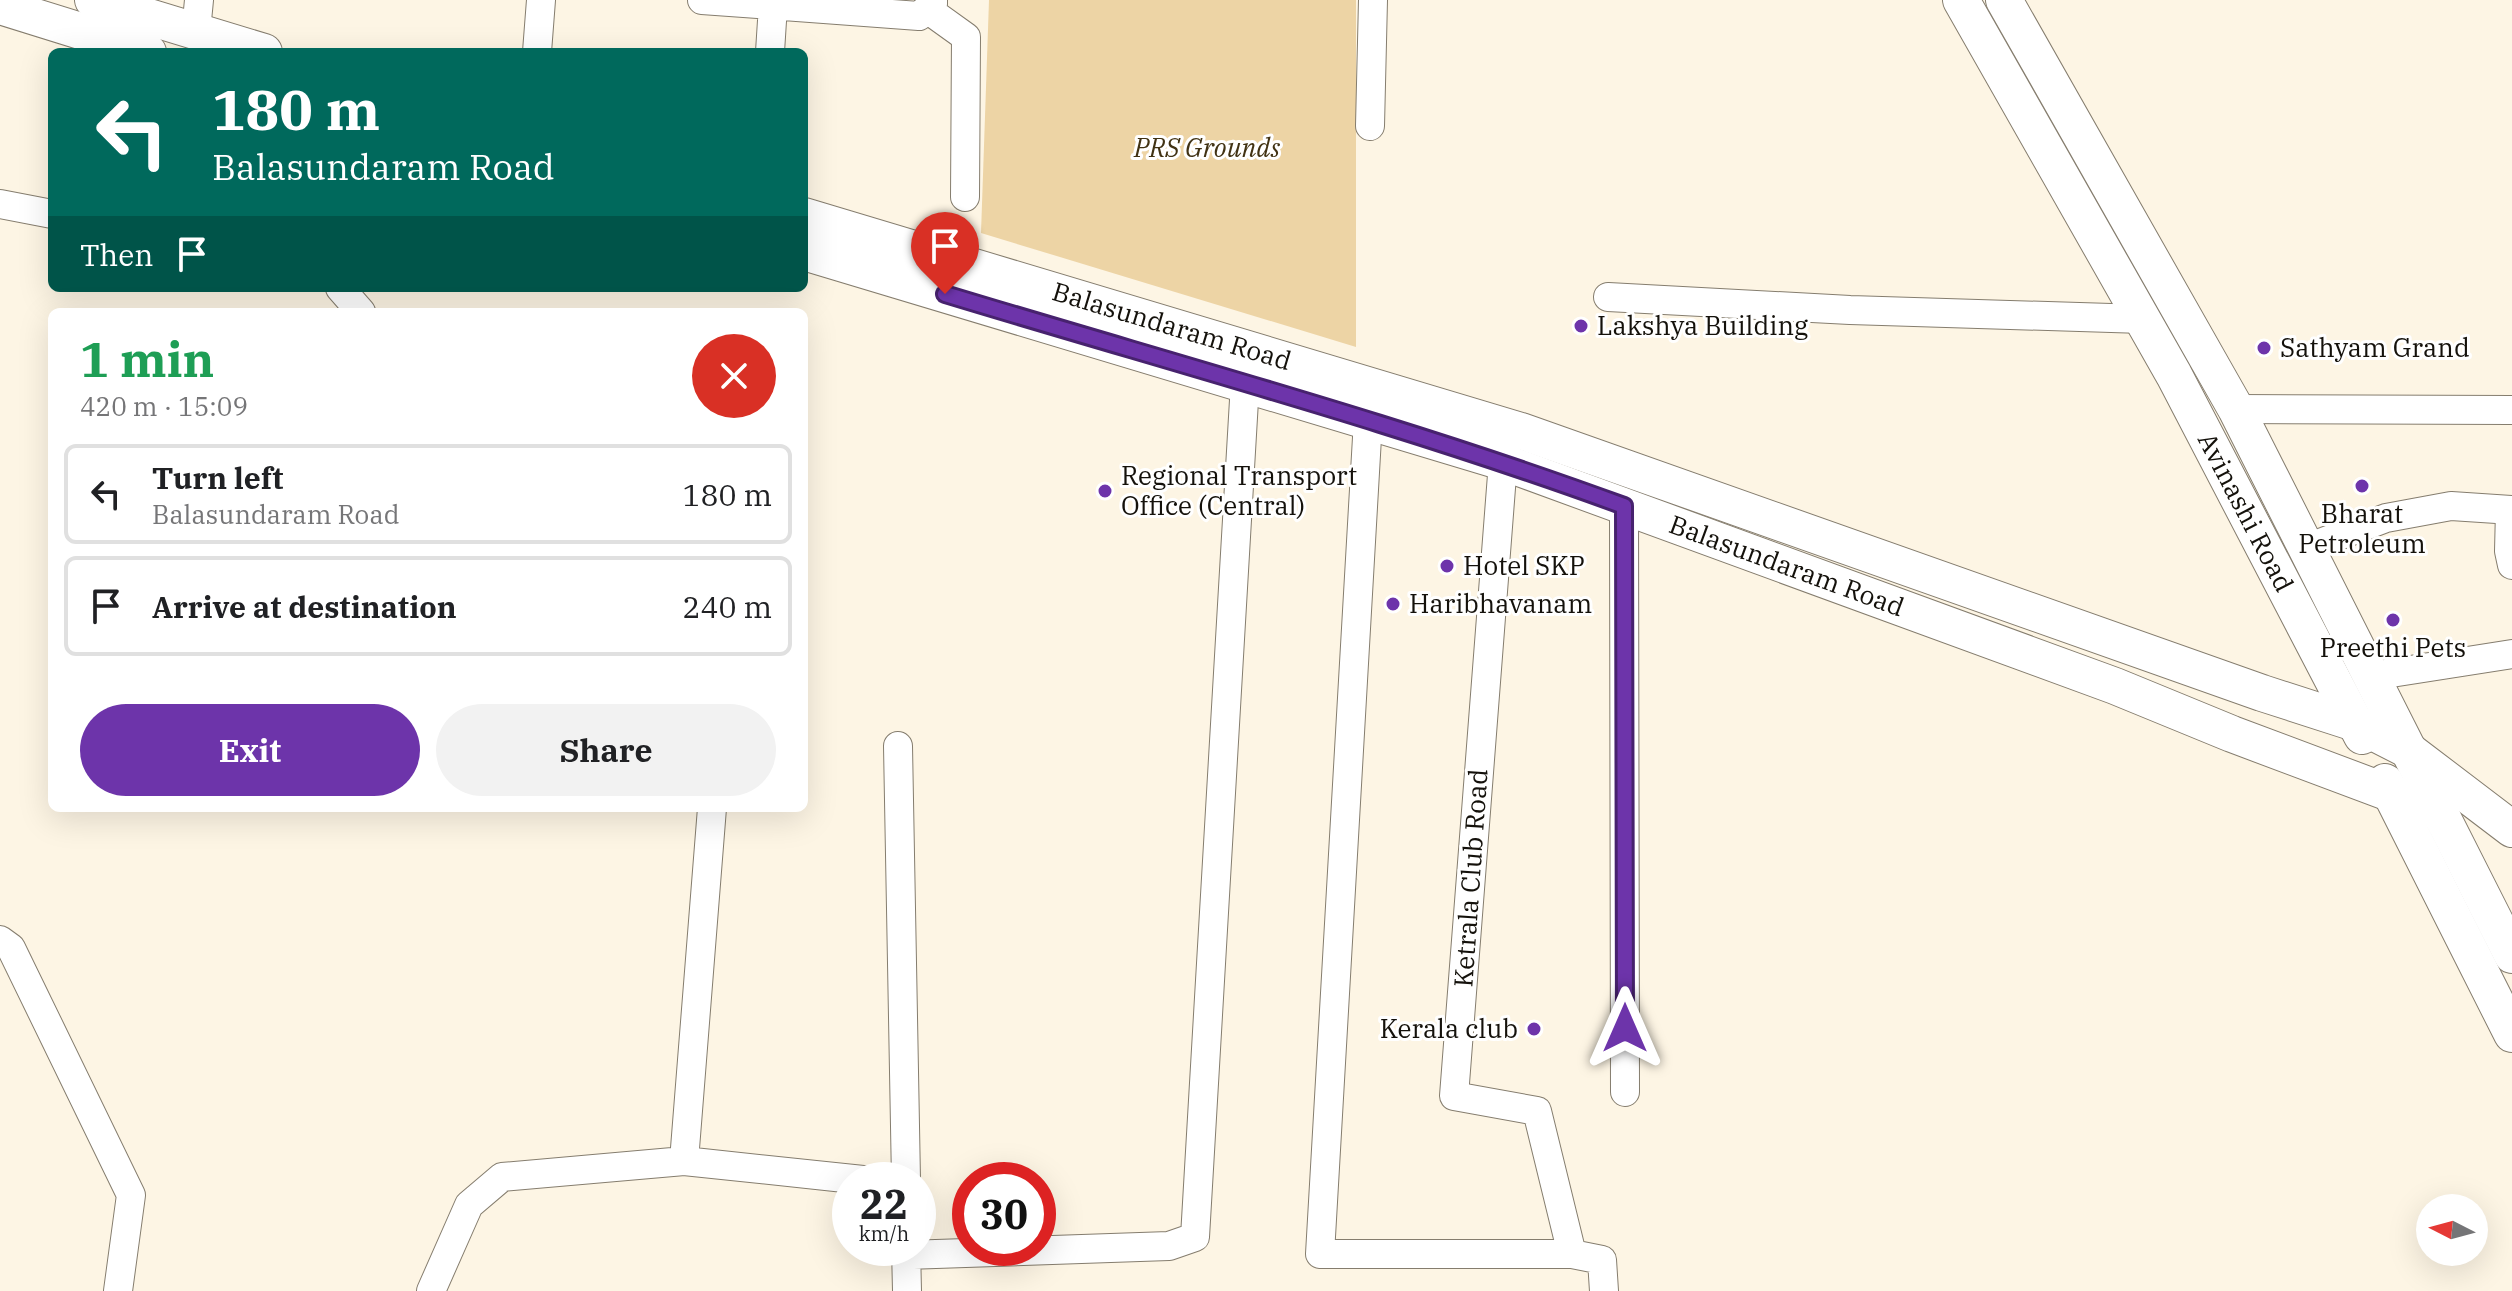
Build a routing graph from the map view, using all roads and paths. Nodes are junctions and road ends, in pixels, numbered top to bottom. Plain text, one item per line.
1 (93, 0) edge
2 (541, 0) edge
3 (702, 0) edge
4 (1373, 0) edge
5 (1961, 0) edge
6 (2004, 0) edge
7 (773, 5) junction
8 (930, 5) edge
9 (0, 6) edge
10 (197, 16) edge
11 (135, 48) edge
12 (257, 48) edge
13 (537, 48) edge
14 (770, 48) edge
15 (1370, 126) dead end
16 (965, 197) dead end
17 (0, 204) edge
18 (48, 213) edge
19 (808, 217) edge
20 (808, 253) edge
21 (344, 292) edge
22 (1608, 297) dead end
23 (358, 308) edge
24 (2143, 319) junction
25 (1181, 346) junction
26 (1245, 383) junction
27 (2236, 409) junction
28 (2512, 410) edge
29 (1368, 420) junction
30 (1510, 427) junction
31 (1503, 462) junction
32 (1624, 506) junction
33 (2511, 510) edge
34 (2307, 548) junction
35 (2512, 565) edge
36 (2512, 654) edge
37 (2372, 676) junction
38 (2355, 723) junction
39 (898, 746) dead end
40 (2408, 750) junction
41 (2391, 793) junction
42 (712, 812) edge
43 (2440, 812) junction
44 (2512, 829) edge
45 (2512, 844) edge
46 (2466, 866) junction
47 (2455, 923) junction
48 (0, 940) edge
49 (2512, 955) edge
50 (2512, 1034) edge
51 (1625, 1092) dead end
52 (684, 1161) junction
53 (906, 1162) edge
54 (832, 1177) edge
55 (936, 1251) edge
56 (1572, 1254) junction
57 (906, 1266) edge
58 (118, 1291) edge
59 (431, 1291) edge
60 (907, 1291) edge
61 (1604, 1291) edge

1 - 10 main road
2 - 13 street
3 - 7 street
4 - 15 street
5 - 24 main road, Avinashi Road
6 - 27 main road, Avinashi Road
7 - 8 street
7 - 14 street
8 - 16 street
9 - 11 main road
10 - 12 main road
17 - 18 street
19 - 25 main road, Balasundaram Road
20 - 25 main road, Balasundaram Road
21 - 23 street
22 - 24 street
24 - 38 main road, Avinashi Road
25 - 26 main road, Balasundaram Road
25 - 30 main road, Balasundaram Road
26 - 29 main road, Balasundaram Road
26 - 55 street
27 - 28 street
27 - 34 main road, Avinashi Road
29 - 31 main road, Balasundaram Road
29 - 56 street
30 - 31 street
30 - 38 main road, Balasundaram Road
31 - 32 main road, Balasundaram Road
31 - 56 street, Ketrala Club Road
32 - 41 main road, Balasundaram Road
32 - 51 street
33 - 34 street
33 - 35 street
34 - 37 main road, Avinashi Road
36 - 37 street
37 - 40 main road, Avinashi Road
38 - 40 main road, Balasundaram Road
38 - 41 main road, Avinashi Road
39 - 53 street
40 - 43 main road, Avinashi Road
40 - 44 main road, Balasundaram Road
41 - 43 main road, Balasundaram Road
41 - 47 main road, Avinashi Road
42 - 52 street
43 - 46 main road, Avinashi Road
45 - 46 main road
46 - 47 main road
46 - 49 main road, Avinashi Road
47 - 50 main road, Avinashi Road
48 - 58 street
52 - 54 street
52 - 59 street
56 - 61 street
57 - 60 street

